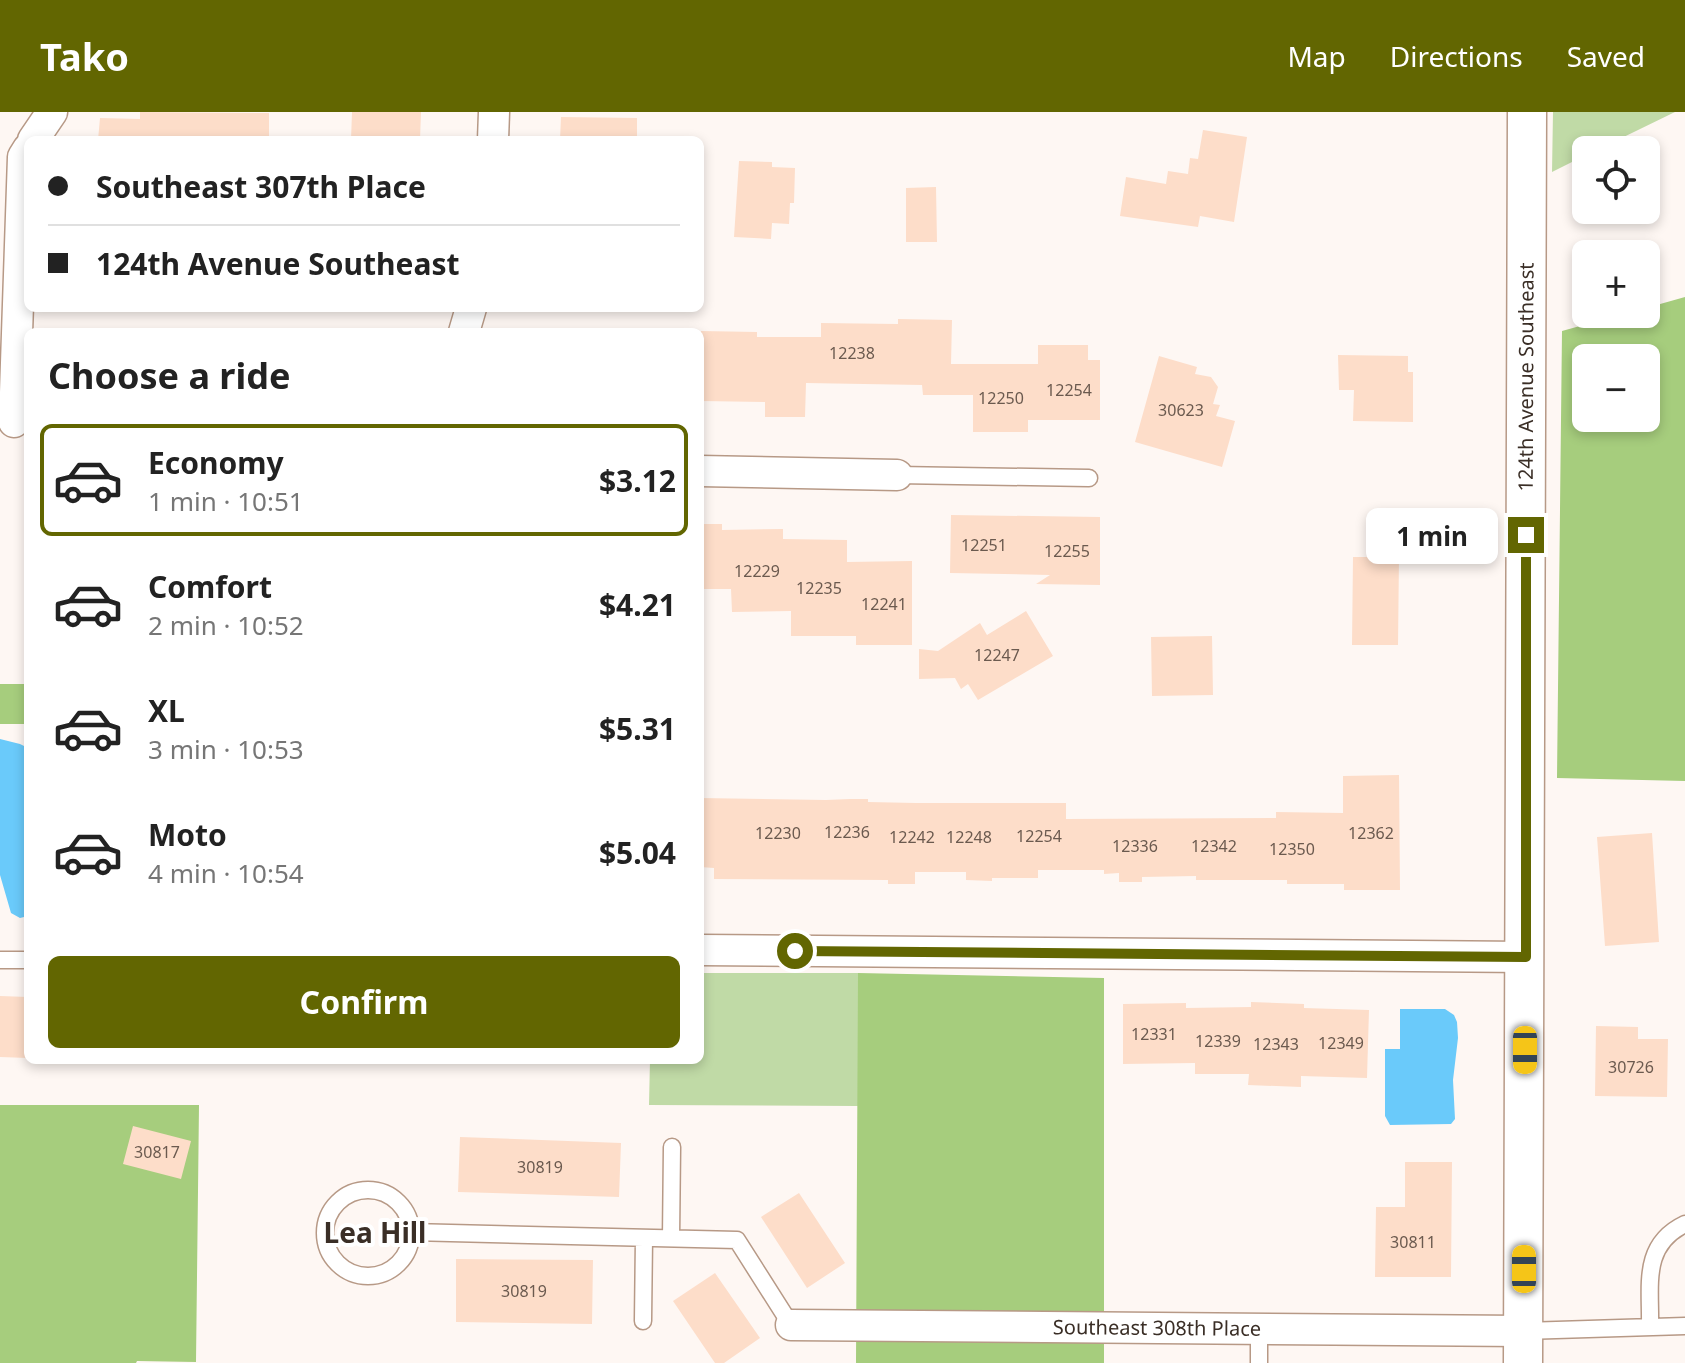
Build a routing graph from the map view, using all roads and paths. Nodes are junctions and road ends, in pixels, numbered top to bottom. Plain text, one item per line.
1 (51, 112) edge
2 (494, 112) edge
3 (1527, 112) edge
4 (36, 136) edge
5 (493, 136) edge
6 (24, 155) edge
7 (14, 422) dead end
8 (704, 471) edge
9 (897, 475) joint
10 (1089, 478) dead end
11 (704, 950) edge
12 (1526, 957) junction
13 (0, 960) edge
14 (24, 960) edge
15 (672, 1147) dead end
16 (1685, 1224) edge
17 (411, 1232) junction
18 (644, 1238) junction
19 (671, 1238) junction
20 (643, 1321) dead end
21 (791, 1325) joint
22 (1685, 1326) edge
23 (1650, 1327) junction
24 (1259, 1329) junction
25 (1523, 1347) edge
26 (1259, 1363) edge

1 - 4 street
2 - 5 street
3 - 12 street, 124th Avenue Southeast
6 - 7 street
8 - 9 street
9 - 10 lane
11 - 12 street
12 - 25 street, 124th Avenue Southeast
13 - 14 lane
15 - 19 lane
16 - 23 lane
17 - 17 lane
17 - 18 lane
18 - 19 lane
18 - 20 lane
19 - 21 lane
21 - 24 street, Southeast 308th Place
22 - 23 lane
23 - 25 lane
24 - 25 street, Southeast 308th Place
24 - 26 lane

